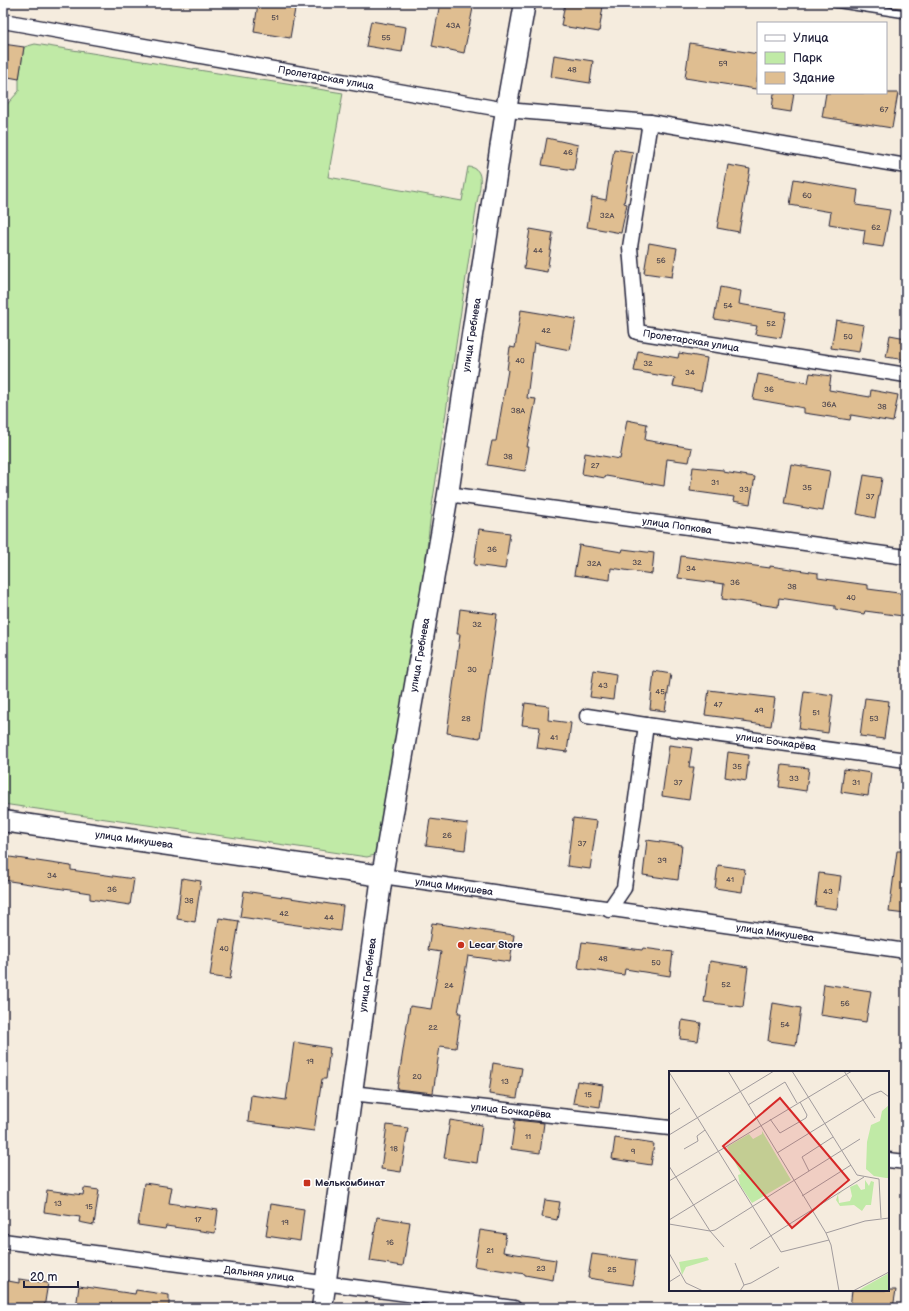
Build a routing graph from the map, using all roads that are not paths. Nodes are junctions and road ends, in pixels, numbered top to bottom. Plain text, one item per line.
1 (525, 3) edge
2 (834, 3) edge
3 (906, 14) edge
4 (3, 21) edge
5 (506, 110) junction
6 (650, 122) junction
7 (906, 166) edge
8 (906, 375) edge
9 (448, 494) junction
10 (906, 557) edge
11 (587, 716) dead end
12 (646, 725) junction
13 (906, 760) edge
14 (3, 821) edge
15 (382, 876) junction
16 (609, 910) junction
17 (906, 951) edge
18 (351, 1093) junction
19 (669, 1128) edge
20 (889, 1160) edge
21 (906, 1162) edge
22 (3, 1241) edge
23 (326, 1283) junction
24 (322, 1308) edge
25 (514, 1308) edge

1 - 5 street, улица Гребнева
2 - 3 lane
4 - 5 street, Пролетарская улица
5 - 6 street, Пролетарская улица
5 - 9 street, улица Гребнева
6 - 7 street, Пролетарская улица
6 - 8 street, Пролетарская улица
9 - 10 street, улица Попкова
9 - 15 street, улица Гребнева
11 - 12 street, улица Бочкарёва
12 - 13 street, улица Бочкарёва
12 - 16 street
14 - 15 street, улица Микушева
15 - 16 street, улица Микушева
15 - 18 street, улица Гребнева
16 - 17 street, улица Микушева
18 - 19 street, улица Бочкарёва
18 - 23 street, улица Гребнева
20 - 21 street
22 - 23 street, Дальняя улица
23 - 24 street, улица Гребнева
23 - 25 street, Дальняя улица

